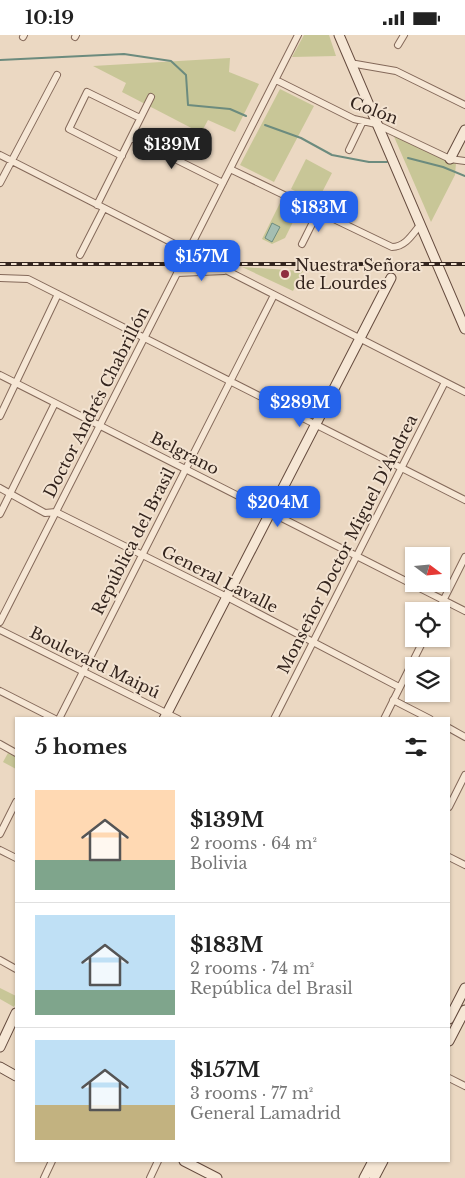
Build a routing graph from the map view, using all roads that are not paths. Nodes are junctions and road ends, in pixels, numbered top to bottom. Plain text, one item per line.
1 (298, 35) edge
2 (339, 35) edge
3 (404, 35) edge
4 (398, 45) dead end
5 (350, 63) junction
6 (57, 75) dead end
7 (276, 79) junction
8 (151, 97) dead end
9 (465, 105) edge
10 (140, 119) junction
11 (363, 121) junction
12 (376, 124) junction
13 (465, 131) edge
14 (131, 137) junction
15 (349, 151) dead end
16 (0, 155) edge
17 (122, 156) junction
18 (450, 159) junction
19 (12, 161) junction
20 (465, 161) edge
21 (230, 169) junction
22 (0, 183) edge
23 (223, 183) junction
24 (100, 207) junction
25 (318, 212) junction
26 (420, 225) junction
27 (302, 244) dead end
28 (188, 251) junction
29 (80, 255) dead end
30 (225, 271) junction
31 (178, 273) junction
32 (0, 278) edge
33 (391, 278) dead end
34 (58, 294) junction
35 (274, 295) junction
36 (465, 329) edge
37 (144, 338) junction
38 (359, 339) junction
39 (0, 375) edge
40 (230, 381) junction
41 (16, 383) junction
42 (445, 383) junction
43 (465, 392) edge
44 (55, 403) junction
45 (0, 416) edge
46 (315, 423) junction
47 (100, 426) junction
48 (402, 467) junction
49 (185, 469) junction
50 (0, 488) edge
51 (10, 495) junction
52 (465, 500) edge
53 (56, 512) junction
54 (270, 512) junction
55 (0, 514) edge
56 (141, 555) junction
57 (356, 556) junction
58 (465, 557) edge
59 (227, 597) junction
60 (444, 600) junction
61 (465, 611) edge
62 (0, 622) edge
63 (0, 631) edge
64 (314, 642) junction
65 (420, 647) edge
66 (82, 671) junction
67 (399, 687) junction
68 (0, 691) edge
69 (393, 700) junction
70 (166, 716) edge
71 (53, 717) edge
72 (58, 717) edge
73 (275, 717) edge
74 (385, 717) edge
75 (426, 717) edge
76 (450, 729) edge
77 (465, 737) edge
78 (0, 744) edge
79 (15, 752) edge
80 (465, 775) edge
81 (452, 793) edge
82 (15, 804) edge
83 (0, 834) edge
84 (0, 850) edge
85 (15, 858) edge
86 (450, 858) edge
87 (465, 865) edge
88 (0, 960) edge
89 (15, 968) edge
90 (465, 988) edge
91 (465, 1010) edge
92 (15, 1015) edge
93 (450, 1017) edge
94 (450, 1039) edge
95 (0, 1047) edge
96 (0, 1067) edge
97 (15, 1075) edge
98 (450, 1078) edge
99 (465, 1086) edge
100 (52, 1162) edge
101 (158, 1162) edge
102 (186, 1162) edge
103 (372, 1162) edge
104 (382, 1162) edge
105 (44, 1178) edge
106 (150, 1178) edge
107 (216, 1178) edge
108 (364, 1178) edge
109 (374, 1178) edge

1 - 7 street, Doctor Andrés Chabrillón
2 - 5 street
3 - 4 street
5 - 9 street
5 - 12 street
6 - 19 street
7 - 11 street, Colón
7 - 21 street, Doctor Andrés Chabrillón
8 - 10 street
10 - 14 street
10 - 17 street
11 - 12 street, Colón
11 - 15 street
12 - 18 street, Colón
12 - 26 street
13 - 18 street
14 - 17 street
14 - 23 street
16 - 19 street
17 - 24 street
18 - 20 street, Colón
19 - 22 street
19 - 24 street
21 - 23 street, Doctor Andrés Chabrillón
21 - 25 street
23 - 28 street, Doctor Andrés Chabrillón
24 - 28 street
24 - 29 street
25 - 26 street
25 - 27 street
26 - 36 street
28 - 30 street
28 - 31 street, Doctor Andrés Chabrillón
30 - 31 street
30 - 35 street
31 - 37 street, Doctor Andrés Chabrillón
32 - 34 street
33 - 38 street
34 - 37 street
34 - 41 street
35 - 38 street
35 - 40 street, República del Brasil
37 - 40 street
37 - 47 street, Doctor Andrés Chabrillón
38 - 42 street
38 - 46 street
39 - 41 street, Belgrano
40 - 46 street
40 - 49 street, República del Brasil
41 - 44 street, Belgrano
41 - 45 street
42 - 43 street
42 - 48 street, Monseñor Doctor Miguel D'Andrea
44 - 47 street, Belgrano
44 - 51 street
46 - 48 street
46 - 54 street
47 - 49 street, Belgrano
47 - 53 street, Doctor Andrés Chabrillón
48 - 52 street
48 - 57 street, Monseñor Doctor Miguel D'Andrea
49 - 54 street, Belgrano
49 - 56 street, República del Brasil
50 - 51 street, General Lavalle
51 - 53 street, General Lavalle
51 - 55 street
53 - 56 street, General Lavalle
53 - 62 street, Doctor Andrés Chabrillón
54 - 57 street, Belgrano
54 - 59 street
56 - 59 street, General Lavalle
56 - 66 street, República del Brasil
57 - 60 street, Belgrano
57 - 64 street, Monseñor Doctor Miguel D'Andrea
58 - 60 street
59 - 64 street, General Lavalle
59 - 70 street
60 - 61 street, Belgrano
63 - 66 street, Boulevard Maipú
64 - 67 street, General Lavalle
64 - 73 street, Monseñor Doctor Miguel D'Andrea
65 - 67 street
66 - 70 street, Boulevard Maipú
66 - 72 street, República del Brasil
67 - 69 street
68 - 71 street
69 - 74 street
69 - 75 street
76 - 77 street
78 - 79 street
80 - 81 street
82 - 83 street
84 - 85 street
86 - 87 street
88 - 89 street
90 - 93 street
91 - 94 street
92 - 95 street
96 - 97 street
98 - 99 street
100 - 105 street
101 - 106 street
102 - 107 street
103 - 108 street
104 - 109 street

